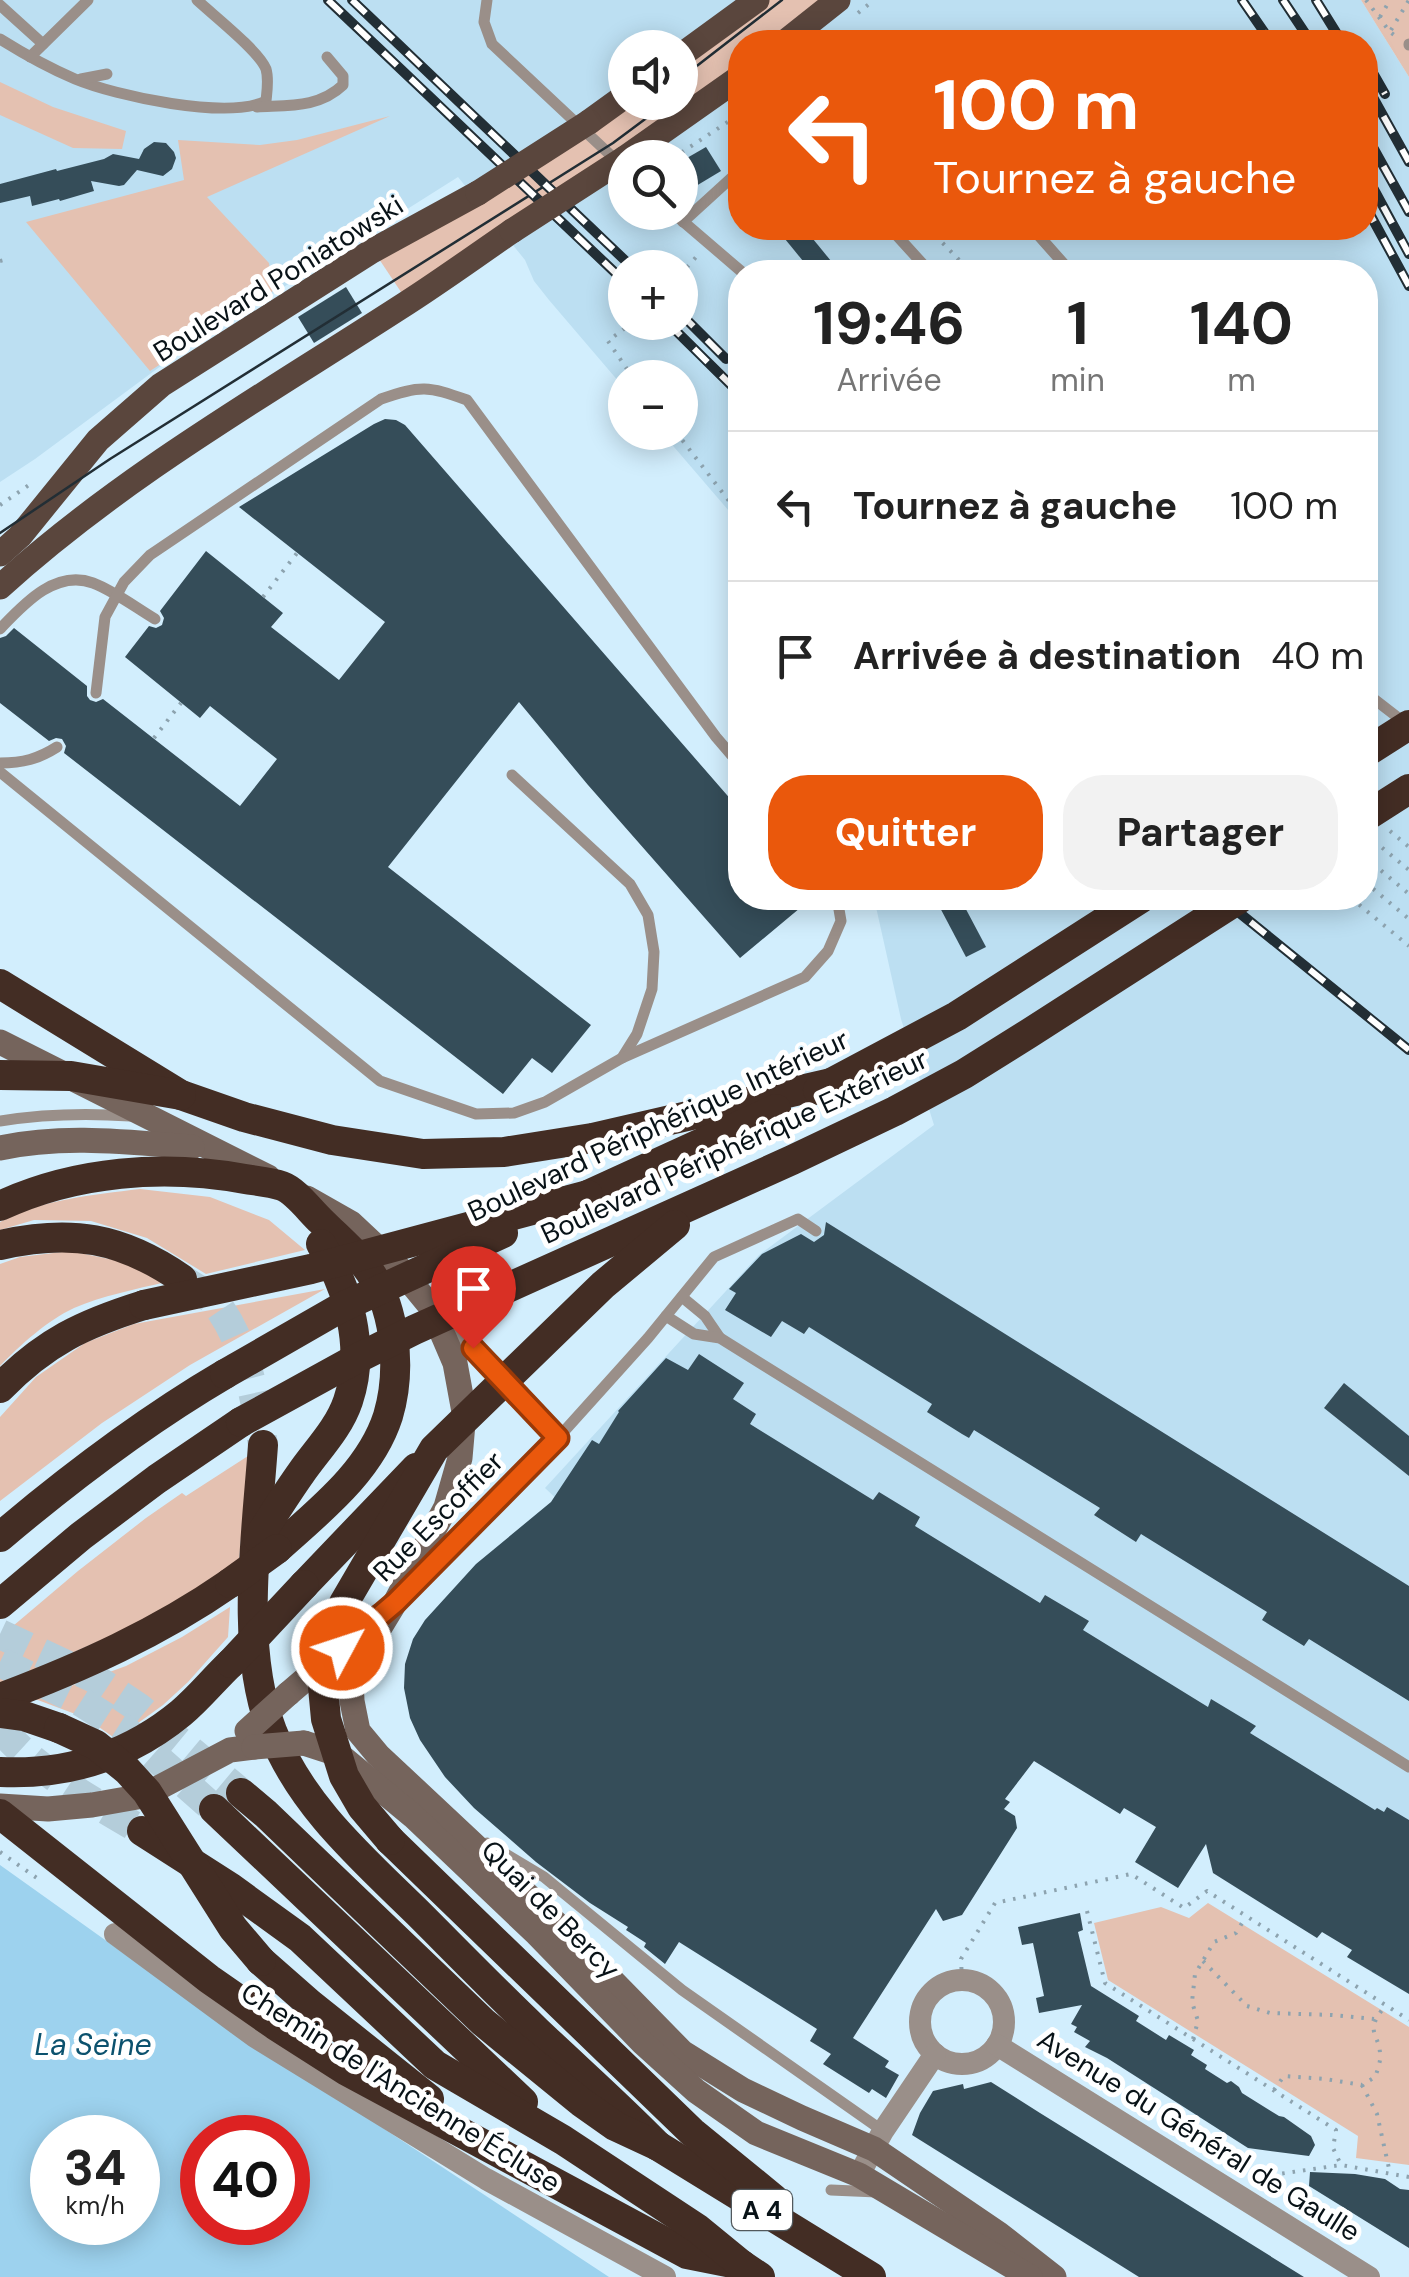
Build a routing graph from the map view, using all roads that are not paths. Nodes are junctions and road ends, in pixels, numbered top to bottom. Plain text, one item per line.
1 (88, 0) edge
2 (197, 0) edge
3 (488, 0) edge
4 (756, 0) edge
5 (838, 0) edge
6 (1, 3) edge
7 (799, 30) edge
8 (0, 39) edge
9 (698, 43) edge
10 (43, 44) junction
11 (30, 56) junction
12 (327, 57) dead end
13 (107, 74) dead end
14 (76, 80) junction
15 (728, 84) edge
16 (253, 107) junction
17 (608, 109) edge
18 (650, 140) edge
19 (608, 153) edge
20 (608, 168) edge
21 (728, 181) edge
22 (698, 208) edge
23 (692, 230) edge
24 (901, 240) edge
25 (1043, 240) edge
26 (728, 260) edge
27 (919, 260) edge
28 (1060, 260) edge
29 (0, 554) edge
30 (0, 587) edge
31 (154, 619) dead end
32 (0, 629) edge
33 (96, 693) dead end
34 (1378, 702) edge
35 (1409, 726) edge
36 (1378, 746) edge
37 (57, 748) dead end
38 (728, 752) edge
39 (0, 763) edge
40 (0, 772) edge
41 (512, 775) dead end
42 (1409, 788) edge
43 (1378, 808) edge
44 (839, 910) edge
45 (1122, 910) edge
46 (1221, 910) edge
47 (0, 984) edge
48 (0, 1042) edge
49 (622, 1058) junction
50 (0, 1075) edge
51 (835, 1082) junction
52 (180, 1095) junction
53 (144, 1116) junction
54 (0, 1121) edge
55 (0, 1148) edge
56 (207, 1148) junction
57 (286, 1186) junction
58 (588, 1195) junction
59 (708, 1198) junction
60 (0, 1206) edge
61 (816, 1232) dead end
62 (0, 1245) edge
63 (182, 1279) tunnel mouth
64 (682, 1297) junction
65 (431, 1307) junction
66 (666, 1316) junction
67 (720, 1338) junction
68 (0, 1388) edge
69 (558, 1438) junction
70 (263, 1444) tunnel mouth
71 (434, 1449) junction
72 (0, 1537) edge
73 (267, 1544) junction
74 (396, 1602) junction
75 (0, 1604) edge
76 (0, 1698) edge
77 (0, 1713) edge
78 (244, 1743) junction
79 (1409, 1767) edge
80 (0, 1772) edge
81 (241, 1793) tunnel mouth
82 (214, 1808) tunnel mouth
83 (0, 1810) edge
84 (448, 1821) junction
85 (142, 1832) tunnel mouth
86 (115, 1934) dead end
87 (997, 2045) junction
88 (935, 2054) junction
89 (563, 2140) junction
90 (879, 2140) junction
91 (658, 2146) junction
92 (493, 2149) junction
93 (859, 2175) junction
94 (831, 2190) dead end
95 (889, 2192) junction
96 (751, 2271) edge
97 (868, 2275) edge
98 (665, 2277) edge
99 (1030, 2277) edge
100 (1054, 2277) edge
101 (1369, 2277) edge

1 - 10 lane
2 - 16 lane
3 - 19 lane
4 - 9 main road
5 - 7 main road
6 - 10 lane
8 - 11 lane
10 - 11 lane
11 - 14 lane
12 - 16 lane
13 - 14 lane
14 - 16 lane
15 - 18 main road
17 - 29 main road, Boulevard Poniatowski, bridge
20 - 30 main road, bridge
21 - 22 lane
23 - 26 lane
24 - 27 lane
25 - 28 lane
31 - 32 lane
33 - 38 lane
34 - 35 lane
35 - 36 highway, bridge
37 - 39 lane
40 - 49 lane
41 - 49 lane
42 - 43 highway, bridge
44 - 49 lane
45 - 51 highway, Boulevard Périphérique Intérieur
46 - 59 highway, Boulevard Périphérique Extérieur, bridge
47 - 52 highway
48 - 53 main road, Quai de Bercy
50 - 52 highway, bridge
51 - 52 highway
51 - 58 highway, Boulevard Périphérique Intérieur
53 - 54 lane
53 - 56 main road, Quai de Bercy
55 - 56 main road
56 - 57 main road, Quai de Bercy
57 - 60 highway
57 - 65 main road, Quai de Bercy
57 - 73 highway
57 - 73 highway
58 - 68 highway, bridge
58 - 72 highway, Boulevard Périphérique Intérieur, bridge
59 - 71 highway, bridge
59 - 75 highway, Boulevard Périphérique Extérieur, bridge
61 - 64 lane, Rue Escoffier
62 - 63 highway
64 - 66 lane, Rue Escoffier
64 - 67 lane
65 - 69 street
65 - 74 main road, Quai de Bercy
66 - 67 lane
66 - 69 lane, Rue Escoffier
67 - 79 lane
69 - 74 street, Rue Escoffier
70 - 73 highway
71 - 80 highway, bridge
71 - 97 highway, bridge
73 - 76 highway, bridge
73 - 91 highway
74 - 78 main road, Rue Escoffier, bridge
74 - 84 main road, Quai de Bercy
77 - 92 highway, bridge
78 - 83 main road, Quai de Bercy
78 - 93 main road, Quai de Bercy, bridge
81 - 91 highway
82 - 89 highway
83 - 92 highway
84 - 90 lane
84 - 90 main road, Quai de Bercy
85 - 89 highway
86 - 98 street, Chemin de l'Ancienne Écluse
87 - 88 street
87 - 88 street
87 - 101 street, Avenue du Général de Gaulle
88 - 90 street
89 - 96 highway, A 4
90 - 93 street
90 - 100 main road, Quai de Bercy
91 - 97 highway, A 4
92 - 96 highway
93 - 95 main road, Quai de Bercy
94 - 95 lane
95 - 99 main road, Quai de Bercy

